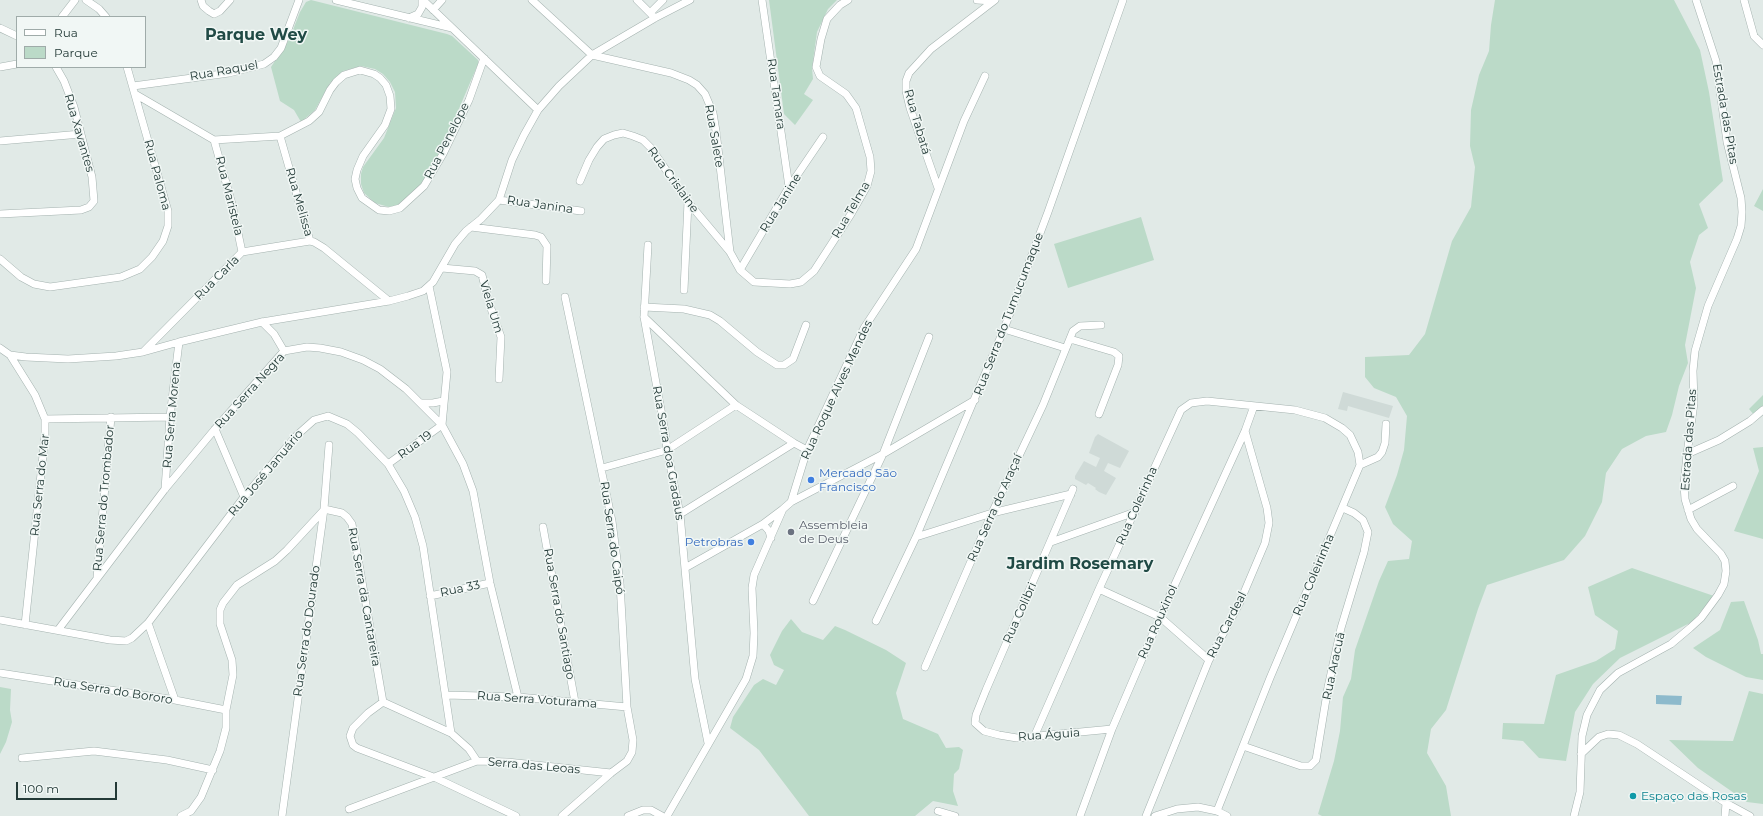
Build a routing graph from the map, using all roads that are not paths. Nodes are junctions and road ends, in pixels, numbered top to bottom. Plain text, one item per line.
1 (75, 0) edge
2 (86, 0) edge
3 (201, 0) edge
4 (230, 0) edge
5 (299, 0) edge
6 (336, 0) edge
7 (422, 0) edge
8 (442, 0) edge
9 (532, 0) edge
10 (637, 0) edge
11 (663, 0) edge
12 (690, 0) edge
13 (762, 0) edge
14 (848, 0) edge
15 (977, 0) edge
16 (1123, 0) edge
17 (1696, 0) edge
18 (1744, 0) edge
19 (994, 1) edge
20 (433, 10) junction
21 (652, 15) junction
22 (63, 16) edge
23 (105, 16) edge
24 (409, 18) junction
25 (0, 28) edge
26 (454, 29) junction
27 (16, 36) edge
28 (1763, 45) edge
29 (592, 55) junction
30 (484, 58) junction
31 (16, 64) edge
32 (0, 67) edge
33 (57, 68) edge
34 (127, 68) edge
35 (985, 76) dead end
36 (133, 86) junction
37 (135, 94) junction
38 (538, 110) junction
39 (80, 134) junction
40 (280, 136) junction
41 (823, 137) dead end
42 (214, 140) junction
43 (0, 141) edge
44 (580, 181) dead end
45 (789, 187) junction
46 (938, 188) junction
47 (499, 200) junction
48 (688, 202) junction
49 (581, 211) dead end
50 (0, 214) edge
51 (471, 227) junction
52 (310, 241) junction
53 (648, 245) dead end
54 (242, 252) junction
55 (730, 252) junction
56 (0, 259) edge
57 (442, 268) junction
58 (740, 270) junction
59 (546, 280) dead end
60 (429, 286) junction
61 (684, 290) dead end
62 (565, 297) dead end
63 (389, 301) junction
64 (644, 307) junction
65 (644, 317) junction
66 (262, 322) junction
67 (806, 325) dead end
68 (1101, 325) dead end
69 (1004, 329) junction
70 (928, 337) dead end
71 (1070, 339) junction
72 (179, 342) junction
73 (0, 348) edge
74 (1065, 348) junction
75 (284, 351) junction
76 (143, 352) junction
77 (10, 355) junction
78 (499, 379) dead end
79 (975, 400) junction
80 (443, 401) junction
81 (422, 403) junction
82 (736, 405) junction
83 (1254, 406) junction
84 (1763, 410) edge
85 (1099, 414) dead end
86 (110, 417) junction
87 (170, 417) junction
88 (45, 419) junction
89 (1386, 424) dead end
90 (442, 425) junction
91 (215, 429) junction
92 (1245, 431) junction
93 (794, 443) junction
94 (329, 445) dead end
95 (667, 450) junction
96 (807, 450) junction
97 (883, 454) junction
98 (1686, 454) junction
99 (388, 464) junction
100 (1360, 465) junction
101 (602, 468) junction
102 (1733, 486) dead end
103 (165, 489) junction
104 (244, 497) junction
105 (790, 502) junction
106 (1343, 508) junction
107 (324, 509) junction
108 (783, 509) junction
109 (1688, 510) junction
110 (1135, 512) junction
111 (992, 513) junction
112 (680, 514) junction
113 (763, 524) junction
114 (543, 527) dead end
115 (916, 537) junction
116 (772, 538) junction
117 (1051, 542) junction
118 (685, 568) junction
119 (97, 579) junction
120 (490, 583) junction
121 (1099, 589) junction
122 (430, 596) junction
123 (813, 601) dead end
124 (1160, 617) junction
125 (0, 620) edge
126 (876, 621) dead end
127 (148, 623) junction
128 (25, 625) junction
129 (58, 630) junction
130 (1208, 660) junction
131 (925, 668) dead end
132 (0, 673) edge
133 (446, 695) junction
134 (518, 697) junction
135 (175, 700) junction
136 (384, 702) junction
137 (575, 702) junction
138 (627, 707) junction
139 (226, 710) junction
140 (976, 715) joint
141 (1112, 730) junction
142 (451, 733) junction
143 (1034, 737) junction
144 (708, 743) junction
145 (1243, 746) junction
146 (1581, 754) junction
147 (22, 758) dead end
148 (477, 761) junction
149 (213, 770) junction
150 (611, 773) junction
151 (436, 778) junction
152 (1726, 803) junction
153 (349, 809) dead end
154 (938, 811) dead end
155 (1217, 811) junction
156 (194, 813) edge
157 (181, 816) edge
158 (282, 816) edge
159 (516, 816) edge
160 (562, 816) edge
161 (628, 816) edge
162 (662, 816) edge
163 (667, 816) edge
164 (955, 816) edge
165 (1080, 816) edge
166 (1146, 816) edge
167 (1155, 816) edge
168 (1227, 816) edge
169 (1574, 816) edge
170 (1725, 816) edge
171 (1750, 816) edge

1 - 22 street
2 - 23 street
3 - 4 street
5 - 36 street, Rua Raquel
6 - 24 street
7 - 20 street
7 - 24 street
8 - 20 street
9 - 29 street
10 - 21 street
11 - 21 street
12 - 21 street
13 - 45 street, Rua Tamara
14 - 58 street, Rua Telma
15 - 19 street
16 - 69 street, Rua Serra do Tumucumaque
17 - 98 street, Estrada das Pitas
18 - 28 street
19 - 46 street, Rua Tabatá
20 - 26 street
21 - 29 street
24 - 26 street
25 - 27 street
26 - 30 street
29 - 38 street
29 - 55 street, Rua Salete
30 - 38 street
30 - 40 street, Rua Penelope
31 - 32 street
33 - 39 street, Rua Xavantes
34 - 36 street, Rua Paloma
35 - 46 street, Rua Roque Alves Mendes
36 - 37 street, Rua Paloma
37 - 42 street
37 - 56 street, Rua Paloma
38 - 47 street
39 - 43 street
39 - 50 street, Rua Xavantes
40 - 42 street, Rua Penelope
40 - 52 street, Rua Melissa
41 - 45 street, Rua Janine
42 - 54 street, Rua Maristela
44 - 48 street, Rua Crislaine
45 - 58 street, Rua Janine
46 - 96 street, Rua Roque Alves Mendes
47 - 49 street, Rua Janina
47 - 51 street
48 - 55 street, Rua Crislaine
48 - 61 street
51 - 57 street
51 - 59 street
52 - 54 street, Rua Carla
52 - 63 street, Rua Melissa
53 - 64 street, Rua Serra doa Gradaus
54 - 76 street, Rua Carla
55 - 58 street, Rua Telma
57 - 60 street
57 - 78 street, Viela Um
60 - 63 street
60 - 80 street
62 - 101 street, Rua Serra do Caipó
63 - 66 street
64 - 65 street, Rua Serra doa Gradaus
64 - 67 street
65 - 82 street
65 - 95 street, Rua Serra doa Gradaus
66 - 72 street
66 - 75 street
68 - 71 street, Rua Serra do Araçaí
69 - 74 street
69 - 79 street, Rua Serra do Tumucumaque
70 - 97 street
71 - 74 street, Rua Serra do Araçaí
71 - 85 street
72 - 76 street
72 - 87 street, Rua Serra Morena
73 - 77 street
74 - 111 street, Rua Serra do Araçaí
75 - 81 street, Rua Serra Negra
75 - 91 street, Rua Serra Negra
76 - 77 street
77 - 88 street, Rua Serra do Mar
79 - 97 street
79 - 115 street, Rua Serra do Tumucumaque
80 - 81 street
80 - 90 street
81 - 90 street, Rua Serra Negra
82 - 93 street
82 - 95 street
83 - 92 street, Rua Rouxinol
83 - 100 street
83 - 110 street, Rua Colerinha
84 - 98 street
86 - 87 street
86 - 88 street
86 - 119 street, Rua Serra do Trombador
87 - 103 street, Rua Serra Morena
88 - 128 street, Rua Serra do Mar
89 - 100 street
90 - 99 street, Rua 19
90 - 120 street, Rua Serra Negra
91 - 103 street, Rua Serra Negra
91 - 104 street
92 - 124 street, Rua Rouxinol
92 - 130 street, Rua Cardeal
93 - 96 street
93 - 112 street
94 - 107 street, Rua Serra do Dourado
95 - 101 street
95 - 112 street, Rua Serra doa Gradaus
96 - 105 street, Rua Roque Alves Mendes
97 - 105 street
97 - 123 street
98 - 109 street, Estrada das Pitas
99 - 104 street, Rua José Januário
99 - 122 street, Rua José Januário
100 - 106 street, Rua Coleirinha
101 - 138 street, Rua Serra do Caipó
102 - 109 street
103 - 119 street, Rua Serra Negra
104 - 127 street, Rua José Januário
105 - 108 street, Rua Roque Alves Mendes
106 - 145 street, Rua Coleirinha
106 - 145 street, Rua Aracuã
107 - 136 street, Rua Serra da Cantareira
107 - 139 street
107 - 158 street, Rua Serra do Dourado
108 - 113 street
108 - 116 street, Rua Roque Alves Mendes
109 - 146 street, Estrada das Pitas
110 - 117 street
110 - 121 street, Rua Colerinha
111 - 115 street
111 - 117 street, Rua Colibri
111 - 131 street, Rua Serra do Araçaí
112 - 118 street, Rua Serra doa Gradaus
113 - 116 street
113 - 118 street
114 - 137 street, Rua Serra do Santiago
115 - 126 street, Rua Serra do Tumucumaque
116 - 144 street, Rua Roque Alves Mendes
117 - 140 street, Rua Colibri
118 - 144 street, Rua Serra doa Gradaus
119 - 129 street, Rua Serra Negra
120 - 122 street, Rua 33
120 - 134 street, Rua Serra Negra
121 - 124 street
121 - 143 street, Rua Colerinha
122 - 133 street, Rua José Januário
124 - 130 street
124 - 141 street, Rua Rouxinol
125 - 128 street, Rua José Januário
127 - 129 street, Rua José Januário
127 - 135 street
128 - 129 street, Rua José Januário
130 - 166 street, Rua Cardeal
132 - 135 street, Rua Serra do Bororo
133 - 134 street, Rua Serra Voturama
133 - 142 street, Rua José Januário
134 - 137 street, Rua Serra Voturama
135 - 139 street, Rua Serra do Bororo
136 - 142 street
136 - 151 street
137 - 138 street, Rua Serra Voturama
138 - 150 street, Rua Serra do Caipó
139 - 149 street
140 - 143 street, Rua Águia
141 - 143 street, Rua Águia
141 - 165 street, Rua Rouxinol
142 - 148 street
144 - 163 street, Rua Roque Alves Mendes
145 - 155 street, Rua Coleirinha
146 - 152 street
146 - 169 street, Estrada das Pitas
147 - 149 street
148 - 150 street, Serra das Leoas
148 - 151 street, Serra das Leoas
149 - 156 street
150 - 160 street
151 - 153 street, Serra das Leoas
151 - 159 street
152 - 170 street
152 - 171 street
154 - 164 street
155 - 167 street
155 - 168 street
156 - 157 street
161 - 162 street

